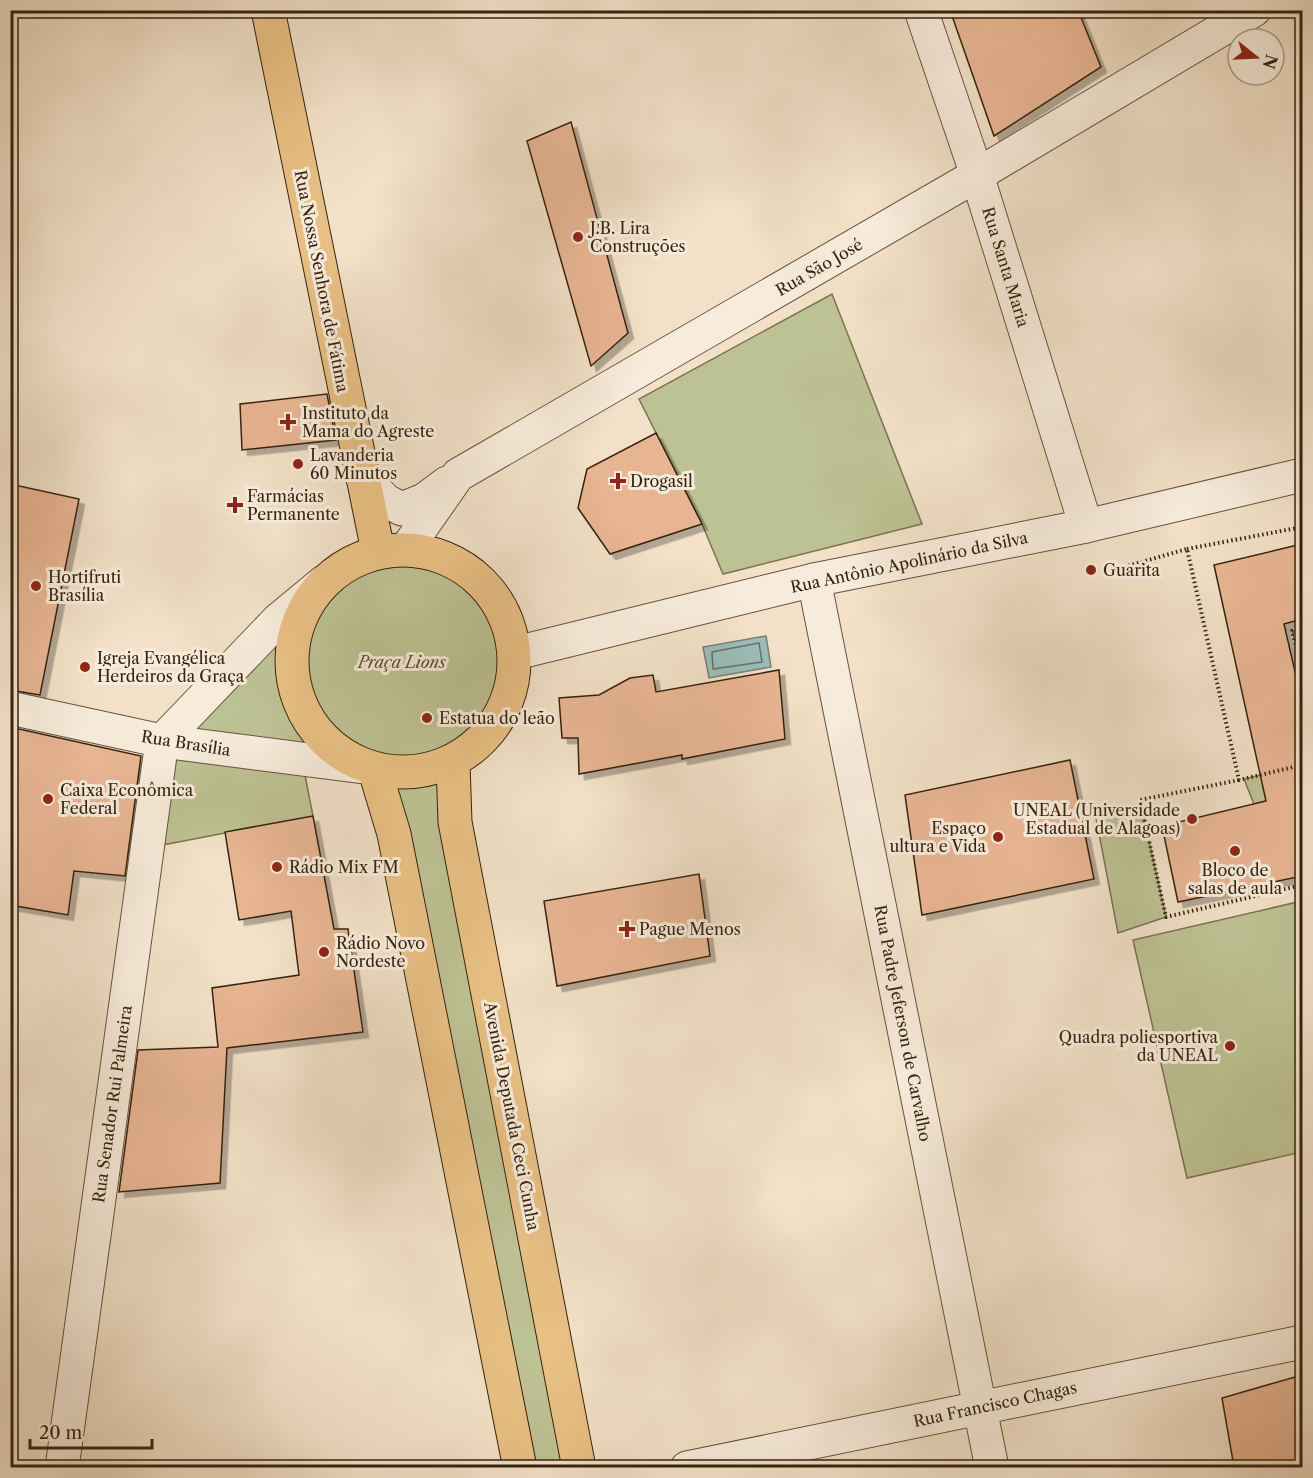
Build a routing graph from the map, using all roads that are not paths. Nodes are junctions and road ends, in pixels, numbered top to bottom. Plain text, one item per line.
1 (268, 10) edge
2 (921, 10) edge
3 (1254, 10) edge
4 (977, 175) junction
5 (458, 475) junction
6 (1302, 475) edge
7 (362, 476) junction
8 (1086, 526) junction
9 (393, 550) junction
10 (814, 580) junction
11 (324, 582) junction
12 (516, 653) junction
13 (10, 708) edge
14 (162, 741) junction
15 (453, 762) junction
16 (370, 769) junction
17 (1302, 1342) edge
18 (981, 1407) junction
19 (62, 1467) edge
20 (520, 1467) edge
21 (579, 1467) edge
22 (687, 1467) edge
23 (992, 1467) edge

1 - 7 main road, Rua Nossa Senhora de Fátima
2 - 4 street, Rua Santa Maria
3 - 4 street, Rua São José
4 - 5 street, Rua São José
4 - 8 street, Rua Santa Maria
5 - 7 street
5 - 9 street, Rua São José
6 - 8 street, Rua Antônio Apolinário da Silva
7 - 9 main road, Rua Nossa Senhora de Fátima
8 - 10 street, Rua Antônio Apolinário da Silva
9 - 11 main road
9 - 12 main road
10 - 12 street, Rua Antônio Apolinário da Silva
10 - 18 street, Rua Padre Jeferson de Carvalho
11 - 14 street
11 - 16 main road
12 - 15 main road
13 - 14 street, Rua Brasília
14 - 16 street, Rua Brasília
14 - 19 street, Rua Senador Rui Palmeira
15 - 16 main road
15 - 21 main road, Avenida Deputada Ceci Cunha
16 - 20 main road
17 - 18 street, Rua Francisco Chagas
18 - 22 street, Rua Francisco Chagas
18 - 23 street, Rua Padre Jeferson de Carvalho

